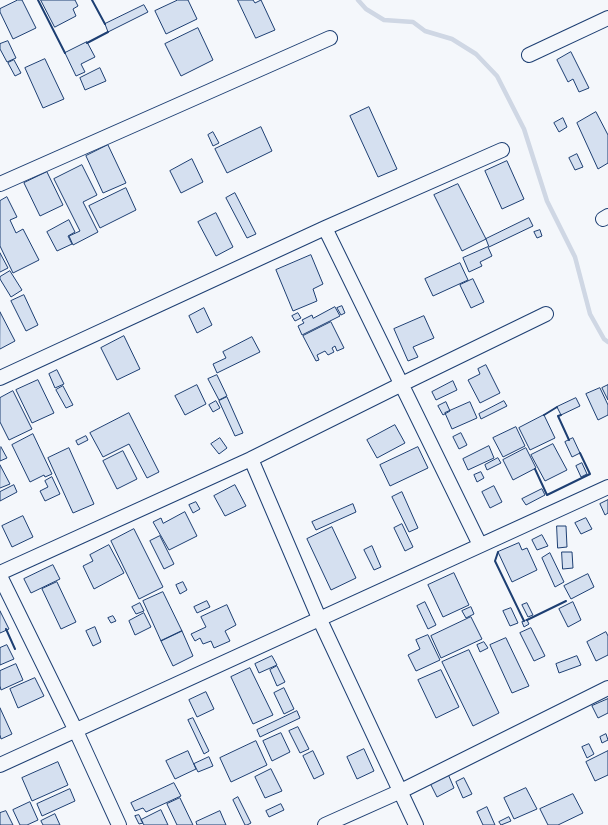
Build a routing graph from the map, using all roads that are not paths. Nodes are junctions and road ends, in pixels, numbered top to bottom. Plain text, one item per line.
1 (608, 18) edge
2 (330, 38) dead end
3 (529, 55) dead end
4 (502, 150) dead end
5 (0, 184) edge
6 (325, 228) junction
7 (546, 314) dead end
8 (0, 378) edge
9 (402, 384) junction
10 (252, 459) junction
11 (608, 487) edge
12 (480, 545) junction
13 (0, 573) edge
14 (0, 576) edge
15 (319, 618) junction
16 (608, 688) edge
17 (76, 731) junction
18 (0, 766) edge
19 (401, 791) junction
20 (118, 825) edge
21 (324, 825) edge
22 (416, 825) edge

1 - 3 street
2 - 5 street
4 - 6 street
6 - 8 street
6 - 9 street
7 - 9 street
9 - 10 street
9 - 12 street
10 - 13 street
10 - 15 street
11 - 12 street
12 - 15 street
14 - 17 street
15 - 17 street
15 - 19 street
16 - 19 street
17 - 18 street
17 - 20 street
19 - 21 street
19 - 22 street

